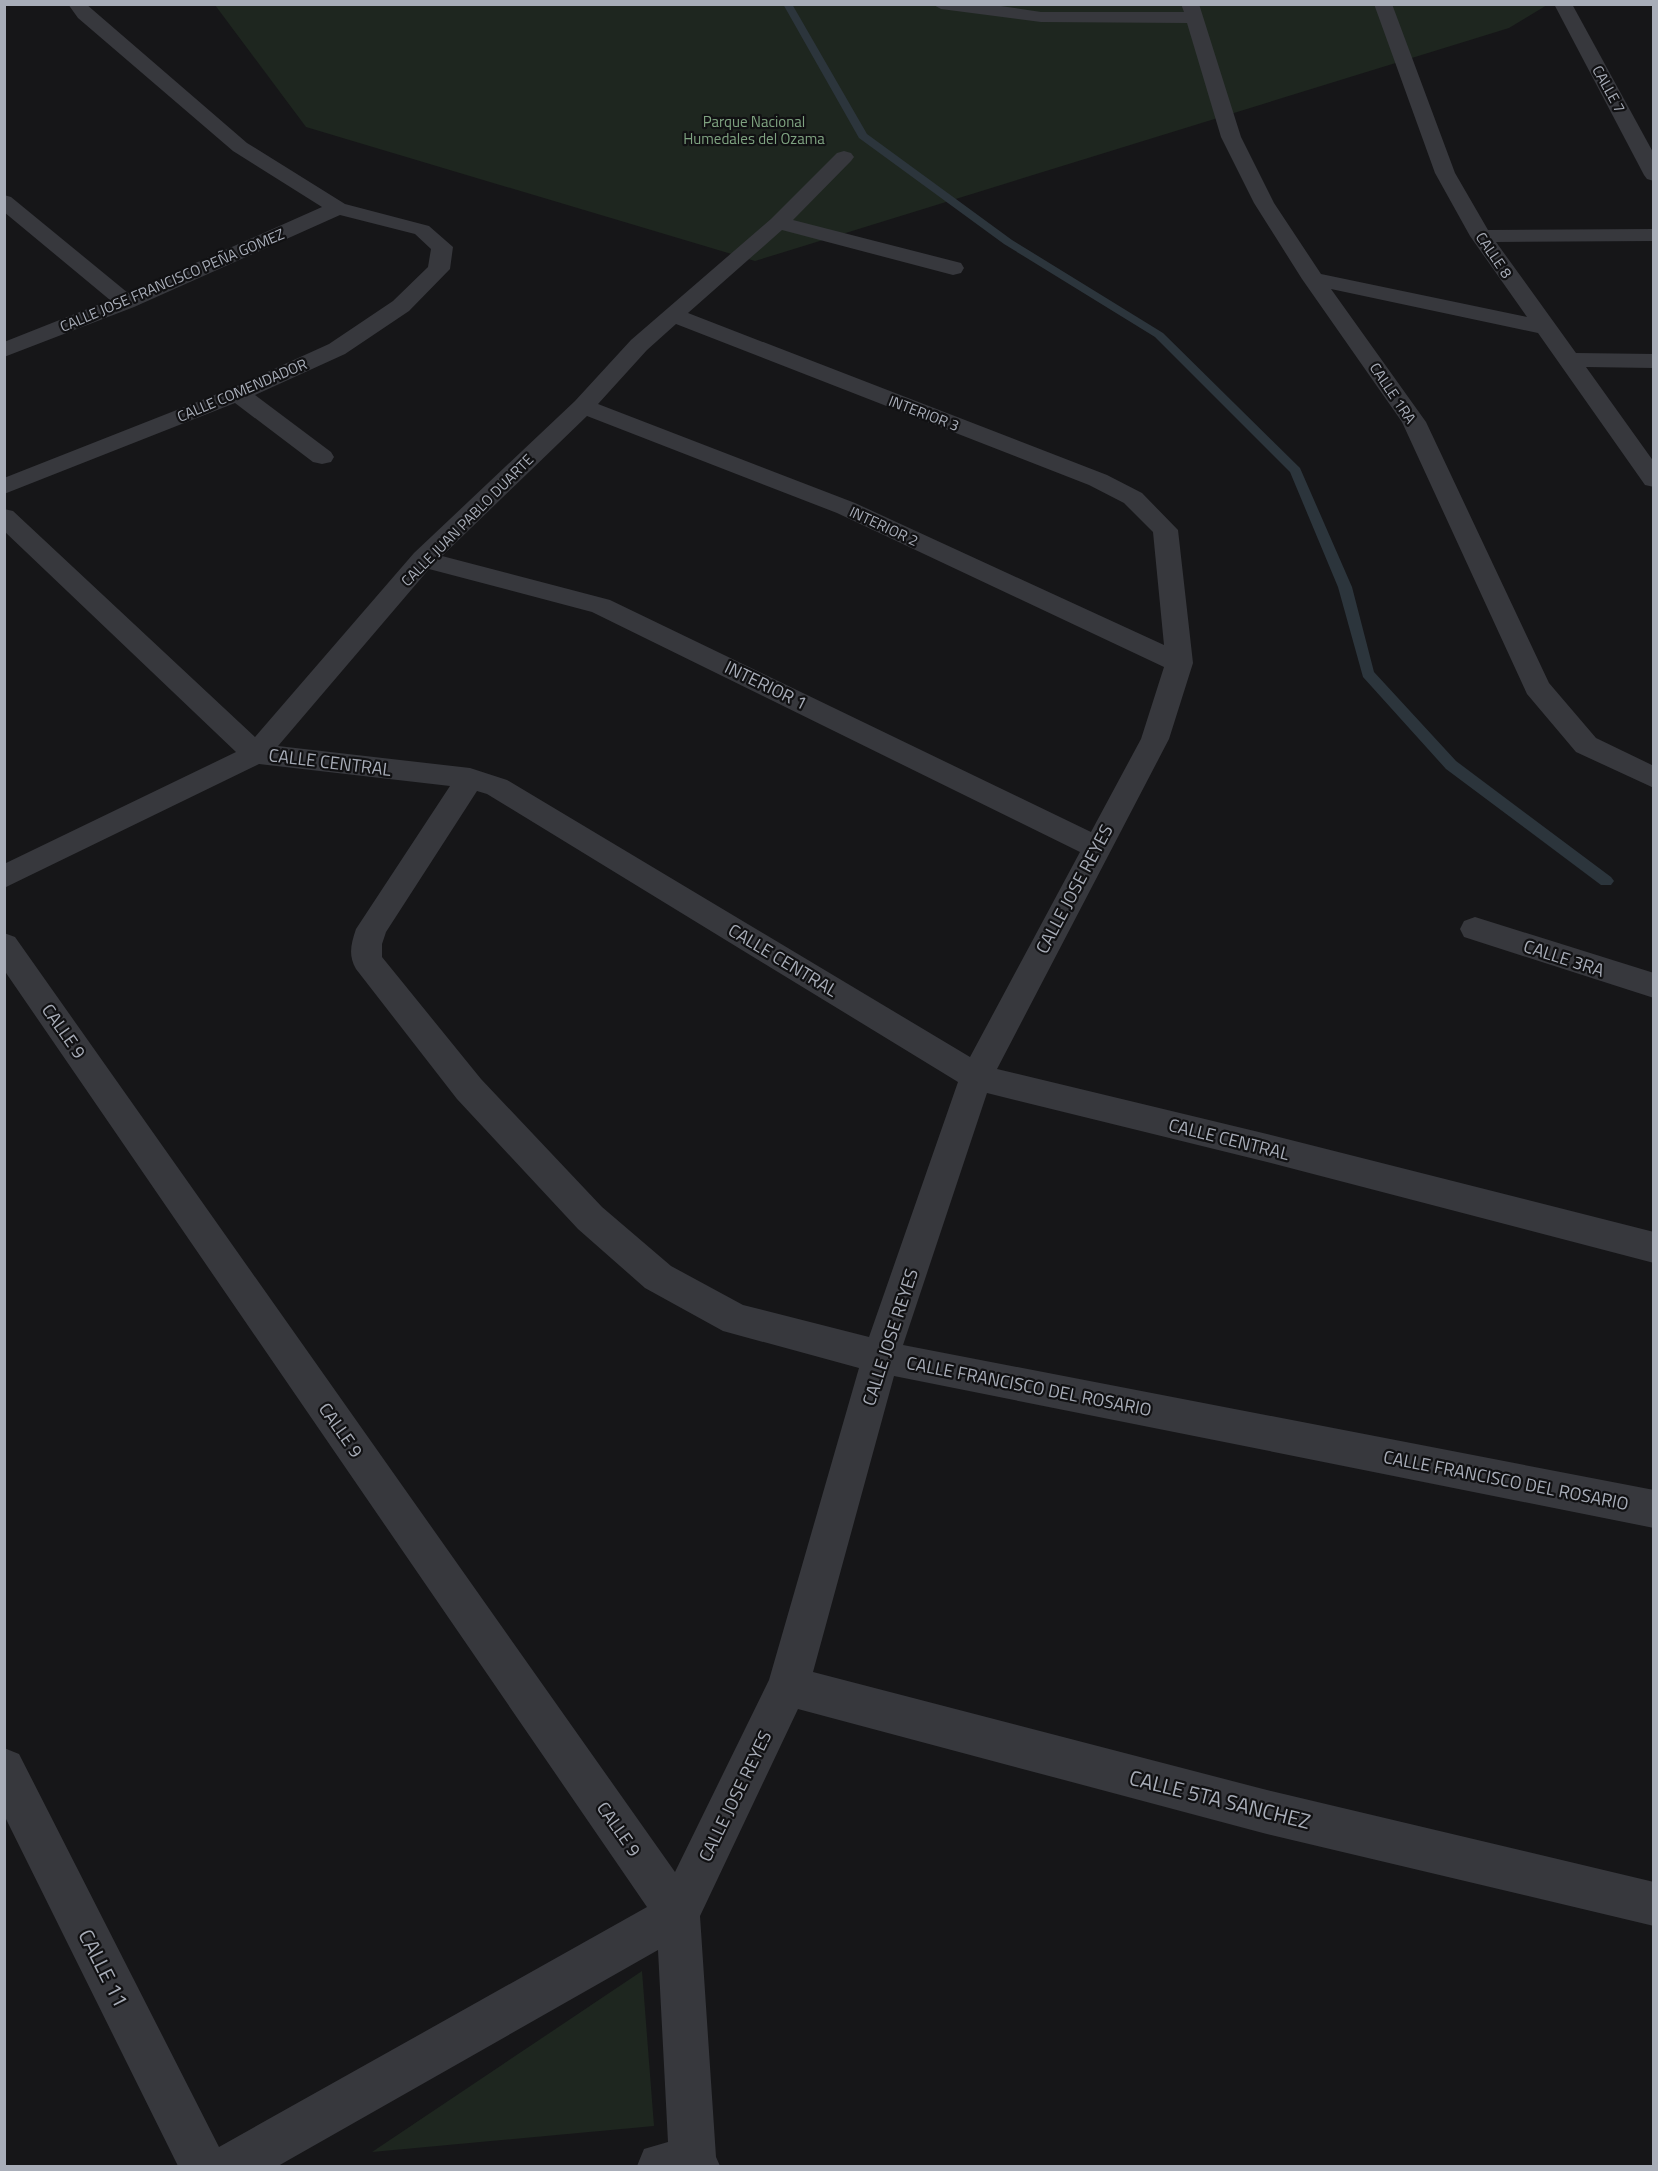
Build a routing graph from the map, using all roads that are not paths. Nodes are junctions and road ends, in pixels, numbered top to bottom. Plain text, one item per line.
1 (77, 4) edge
2 (940, 4) edge
3 (1383, 4) edge
4 (1563, 4) edge
5 (1192, 11) edge
6 (844, 157) dead end
7 (1653, 175) edge
8 (4, 201) edge
9 (338, 208) junction
10 (778, 223) junction
11 (1653, 235) edge
12 (1481, 236) junction
13 (953, 268) dead end
14 (1313, 279) junction
15 (126, 302) junction
16 (672, 315) junction
17 (1544, 327) junction
18 (4, 350) edge
19 (1569, 360) junction
20 (1653, 361) edge
21 (238, 394) junction
22 (583, 406) junction
23 (322, 457) dead end
24 (1653, 480) edge
25 (4, 487) edge
26 (4, 517) edge
27 (1165, 530) joint
28 (423, 559) junction
29 (1179, 663) junction
30 (256, 754) junction
31 (470, 778) junction
32 (1653, 778) edge
33 (1096, 847) junction
34 (4, 877) edge
35 (1475, 930) dead end
36 (4, 945) edge
37 (1653, 986) edge
38 (976, 1077) junction
39 (1653, 1248) edge
40 (881, 1357) junction
41 (1653, 1509) edge
42 (788, 1686) junction
43 (4, 1769) edge
44 (1653, 1904) edge
45 (678, 1914) junction
46 (203, 2166) edge
47 (232, 2166) edge
48 (683, 2166) edge

1 - 9 street
2 - 5 street
3 - 12 street, CALLE 8
4 - 7 street, CALLE 7
5 - 14 street, CALLE 1RA
6 - 10 street, CALLE JUAN PABLO DUARTE
8 - 15 street
9 - 15 street, CALLE JOSE FRANCISCO PEÑA GOMEZ
9 - 21 street, CALLE COMENDADOR
10 - 13 street
10 - 16 street, CALLE JUAN PABLO DUARTE
11 - 12 street
12 - 17 street, CALLE 8
14 - 17 street
14 - 32 street, CALLE 1RA
15 - 18 street, CALLE JOSE FRANCISCO PEÑA GOMEZ
16 - 22 street, CALLE JUAN PABLO DUARTE
16 - 27 street, INTERIOR 3
17 - 19 street, CALLE 8
19 - 20 street
19 - 24 street, CALLE 8
21 - 23 street
21 - 25 street, CALLE COMENDADOR
22 - 28 street, CALLE JUAN PABLO DUARTE
22 - 29 street, INTERIOR 2
26 - 30 street, CALLE CENTRAL
27 - 29 street, CALLE JOSE REYES
28 - 30 street, CALLE JUAN PABLO DUARTE
28 - 33 street, INTERIOR 1
29 - 33 street, CALLE JOSE REYES
30 - 31 street, CALLE CENTRAL
30 - 34 street, CALLE JUAN PABLO DUARTE
31 - 38 street, CALLE CENTRAL
31 - 40 street, CALLE FRANCISCO DEL ROSARIO
33 - 38 street, CALLE JOSE REYES
35 - 37 street, CALLE 3RA
36 - 45 street, CALLE 9
38 - 39 street, CALLE CENTRAL
38 - 40 street, CALLE JOSE REYES
40 - 41 street, CALLE FRANCISCO DEL ROSARIO
40 - 42 street, CALLE JOSE REYES
42 - 44 street, CALLE 5TA SANCHEZ
42 - 45 street, CALLE JOSE REYES
43 - 46 street, CALLE 11
45 - 47 street
45 - 48 street, CALLE JOSE REYES

